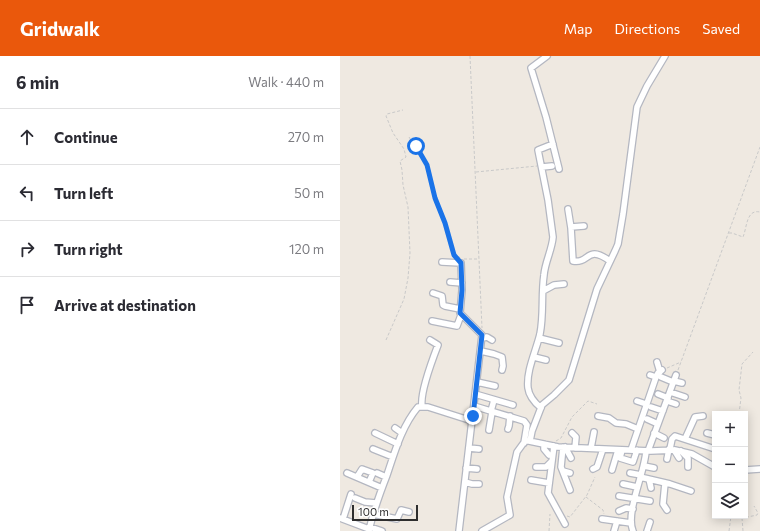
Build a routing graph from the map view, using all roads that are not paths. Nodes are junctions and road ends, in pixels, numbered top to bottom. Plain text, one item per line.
1 (547, 56) edge
2 (665, 56) edge
3 (553, 144) junction
4 (542, 166) junction
5 (552, 166) dead end
6 (559, 169) dead end
7 (568, 209) dead end
8 (584, 226) dead end
9 (571, 227) junction
10 (610, 261) junction
11 (442, 262) dead end
12 (450, 282) dead end
13 (462, 283) junction
14 (564, 284) dead end
15 (543, 290) junction
16 (433, 293) dead end
17 (461, 312) junction
18 (432, 321) dead end
19 (482, 336) junction
20 (539, 338) junction
21 (430, 340) dead end
22 (492, 340) dead end
23 (559, 343) dead end
24 (481, 351) junction
25 (534, 357) junction
26 (546, 360) dead end
27 (657, 362) dead end
28 (502, 370) dead end
29 (659, 374) junction
30 (650, 375) dead end
31 (676, 375) road end
32 (477, 382) junction
33 (674, 382) junction
34 (682, 383) dead end
35 (495, 386) dead end
36 (475, 394) junction
37 (658, 394) dead end
38 (668, 397) junction
39 (685, 398) dead end
40 (494, 400) junction
41 (637, 401) dead end
42 (676, 404) dead end
43 (513, 405) dead end
44 (422, 406) junction
45 (474, 406) junction
46 (648, 406) junction
47 (541, 408) junction
48 (663, 411) junction
49 (492, 412) junction
50 (510, 416) junction
51 (598, 416) dead end
52 (703, 416) dead end
53 (647, 419) dead end
54 (472, 421) junction
55 (658, 424) junction
56 (395, 428) dead end
57 (508, 429) dead end
58 (638, 429) junction
59 (488, 430) dead end
60 (402, 432) junction
61 (594, 432) dead end
62 (572, 433) dead end
63 (654, 433) junction
64 (707, 433) dead end
65 (375, 434) dead end
66 (712, 434) edge
67 (664, 438) dead end
68 (685, 439) junction
69 (527, 442) junction
70 (398, 444) junction
71 (544, 444) junction
72 (553, 446) junction
73 (564, 447) junction
74 (468, 448) junction
75 (575, 448) junction
76 (591, 448) junction
77 (712, 448) edge
78 (373, 449) dead end
79 (479, 449) dead end
80 (603, 449) junction
81 (671, 449) junction
82 (620, 450) junction
83 (634, 450) junction
84 (647, 451) junction
85 (681, 451) junction
86 (393, 457) junction
87 (551, 458) junction
88 (571, 458) dead end
89 (679, 458) dead end
90 (667, 459) dead end
91 (712, 465) edge
92 (644, 466) junction
93 (536, 467) dead end
94 (688, 467) dead end
95 (466, 468) junction
96 (654, 468) dead end
97 (477, 469) dead end
98 (593, 469) dead end
99 (760, 469) edge
100 (612, 470) dead end
101 (748, 470) edge
102 (563, 471) junction
103 (347, 473) dead end
104 (377, 473) dead end
105 (570, 473) dead end
106 (630, 473) dead end
107 (641, 476) junction
108 (357, 477) junction
109 (386, 477) junction
110 (649, 479) junction
111 (531, 480) dead end
112 (369, 482) junction
113 (464, 482) junction
114 (549, 483) junction
115 (665, 483) junction
116 (479, 484) dead end
117 (623, 484) dead end
118 (637, 487) junction
119 (382, 488) junction
120 (651, 488) dead end
121 (570, 490) dead end
122 (691, 491) dead end
123 (619, 496) dead end
124 (635, 498) junction
125 (650, 501) dead end
126 (376, 503) junction
127 (633, 510) junction
128 (667, 510) dead end
129 (409, 512) dead end
130 (619, 512) dead end
131 (373, 514) junction
132 (638, 516) dead end
133 (341, 519) edge
134 (603, 519) road end
135 (617, 521) junction
136 (650, 522) dead end
137 (631, 523) junction
138 (565, 524) dead end
139 (369, 529) edge
140 (382, 531) edge
141 (459, 531) edge
142 (482, 531) edge
143 (614, 531) edge
144 (632, 531) edge
145 (647, 531) edge

1 - 3 street
2 - 10 street
3 - 4 street
3 - 6 street
4 - 5 street
4 - 15 street
7 - 9 street
8 - 9 street
9 - 10 street
10 - 47 street
11 - 13 street
12 - 13 street
13 - 17 street
14 - 15 street
15 - 20 street
16 - 17 street
17 - 18 street
17 - 19 street
19 - 22 street
19 - 24 street
20 - 23 street
20 - 25 street
21 - 44 street
24 - 28 street
24 - 32 street
25 - 26 street
25 - 47 street
27 - 29 street
29 - 30 street
29 - 33 street
29 - 46 street
31 - 33 street
32 - 35 street
32 - 36 street
33 - 34 street
33 - 38 street
36 - 40 street
36 - 45 street
37 - 38 street
38 - 39 street
38 - 42 street
38 - 48 street
40 - 43 street
40 - 49 street
41 - 46 street
44 - 54 street
44 - 60 street
45 - 49 street
45 - 54 street
46 - 48 street
46 - 58 street
47 - 69 street
48 - 55 street
49 - 50 street
49 - 59 street
50 - 57 street
50 - 69 street
51 - 58 street
52 - 68 street
53 - 55 street
54 - 74 street
55 - 63 street
56 - 60 street
58 - 83 street
60 - 70 street
61 - 76 street
62 - 75 street
63 - 67 street
63 - 84 street
64 - 66 street
65 - 70 street
68 - 77 street
68 - 81 street
69 - 71 street
69 - 142 street
70 - 86 street
71 - 72 street
71 - 87 street
72 - 73 street
72 - 87 street
73 - 75 street
73 - 88 street
73 - 102 street
74 - 79 street
74 - 95 street
75 - 76 street
76 - 80 street
78 - 86 street
80 - 82 street
80 - 98 street
81 - 84 street
81 - 85 street
81 - 89 street
81 - 90 street
82 - 83 street
82 - 83 street
82 - 100 street
83 - 84 street
84 - 92 street
85 - 91 street
85 - 94 street
86 - 109 street
87 - 93 street
87 - 114 street
92 - 96 street
92 - 107 street
95 - 97 street
95 - 113 street
99 - 101 street
102 - 105 street
102 - 121 street
103 - 108 street
104 - 109 street
106 - 107 street
107 - 110 street
107 - 118 street
108 - 112 street
108 - 112 street
109 - 119 street
110 - 115 street
110 - 120 street
111 - 114 street
112 - 119 street
113 - 116 street
113 - 141 street
114 - 138 street
115 - 122 street
115 - 128 street
117 - 118 street
118 - 124 street
119 - 126 street
123 - 124 street
124 - 125 street
124 - 127 street
126 - 131 street
126 - 133 street
127 - 130 street
127 - 132 street
127 - 137 street
129 - 131 street
131 - 139 street
133 - 139 street
134 - 135 street
135 - 137 street
135 - 143 street
136 - 145 street
137 - 144 street
139 - 140 street

